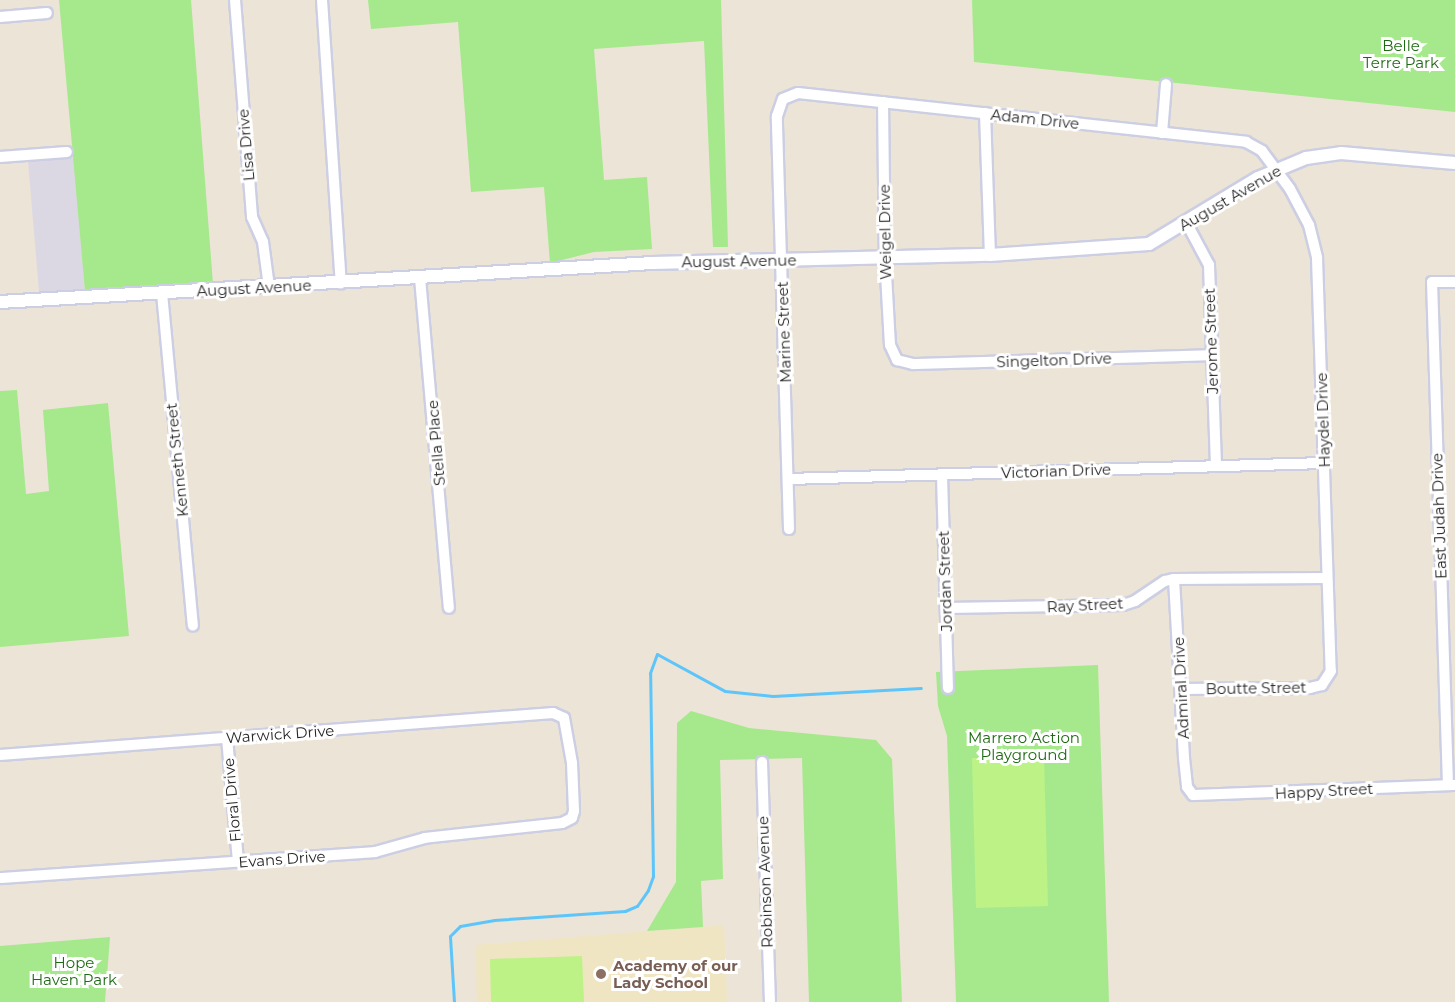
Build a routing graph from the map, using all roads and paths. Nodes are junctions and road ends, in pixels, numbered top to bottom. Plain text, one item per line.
1 (235, 0) edge
2 (322, 0) edge
3 (47, 13) dead end
4 (0, 17) edge
5 (1166, 84) dead end
6 (783, 99) joint
7 (883, 102) junction
8 (985, 113) junction
9 (1162, 133) junction
10 (67, 152) dead end
11 (0, 157) edge
12 (1455, 163) edge
13 (1277, 169) junction
14 (1186, 222) junction
15 (990, 255) junction
16 (885, 256) junction
17 (782, 260) junction
18 (420, 278) junction
19 (1455, 282) edge
20 (341, 283) junction
21 (269, 286) junction
22 (162, 293) junction
23 (0, 302) edge
24 (1212, 355) junction
25 (897, 360) joint
26 (1325, 463) junction
27 (1216, 466) junction
28 (942, 475) junction
29 (788, 479) junction
30 (789, 529) dead end
31 (1327, 578) junction
32 (1174, 579) junction
33 (448, 608) dead end
34 (946, 608) junction
35 (193, 626) dead end
36 (1328, 679) joint
37 (948, 688) dead end
38 (1182, 690) junction
39 (227, 738) junction
40 (0, 755) edge
41 (762, 762) dead end
42 (1451, 785) edge
43 (1193, 795) joint
44 (561, 823) joint
45 (238, 862) junction
46 (0, 878) edge
47 (770, 1002) edge

1 - 21 street, Lisa Drive
2 - 20 street
3 - 4 street
5 - 9 street
6 - 7 street, Adam Drive
6 - 17 street, Marine Street
7 - 8 street, Adam Drive
7 - 16 street, Weigel Drive
8 - 9 street, Adam Drive
8 - 15 street
9 - 13 street, Adam Drive
10 - 11 street
12 - 13 street, August Avenue
13 - 14 street, August Avenue
13 - 26 street, Haydel Drive
14 - 15 street, August Avenue
14 - 24 street, Jerome Street
15 - 16 street, August Avenue
16 - 17 street, August Avenue
16 - 25 street, Weigel Drive
17 - 18 street, August Avenue
17 - 29 street, Marine Street
18 - 20 street, August Avenue
18 - 33 street, Stella Place
19 - 42 street, East Judah Drive
20 - 21 street, August Avenue
21 - 22 street, August Avenue
22 - 23 street, August Avenue
22 - 35 street, Kenneth Street
24 - 25 street, Singelton Drive
24 - 27 street, Jerome Street
26 - 27 street, Victorian Drive
26 - 31 street, Haydel Drive
27 - 28 street, Victorian Drive
28 - 29 street, Victorian Drive
28 - 34 street, Jordan Street
29 - 30 street, Marine Street
31 - 32 street, Ray Street
31 - 36 street, Haydel Drive
32 - 34 street, Ray Street
32 - 38 street, Admiral Drive
34 - 37 street, Jordan Street
36 - 38 street, Boutte Street
38 - 43 street, Admiral Drive
39 - 40 street, Warwick Drive
39 - 44 street, Warwick Drive
39 - 45 street, Floral Drive
41 - 47 street, Robinson Avenue
42 - 43 street, Happy Street
44 - 45 street, Evans Drive
45 - 46 street, Evans Drive

